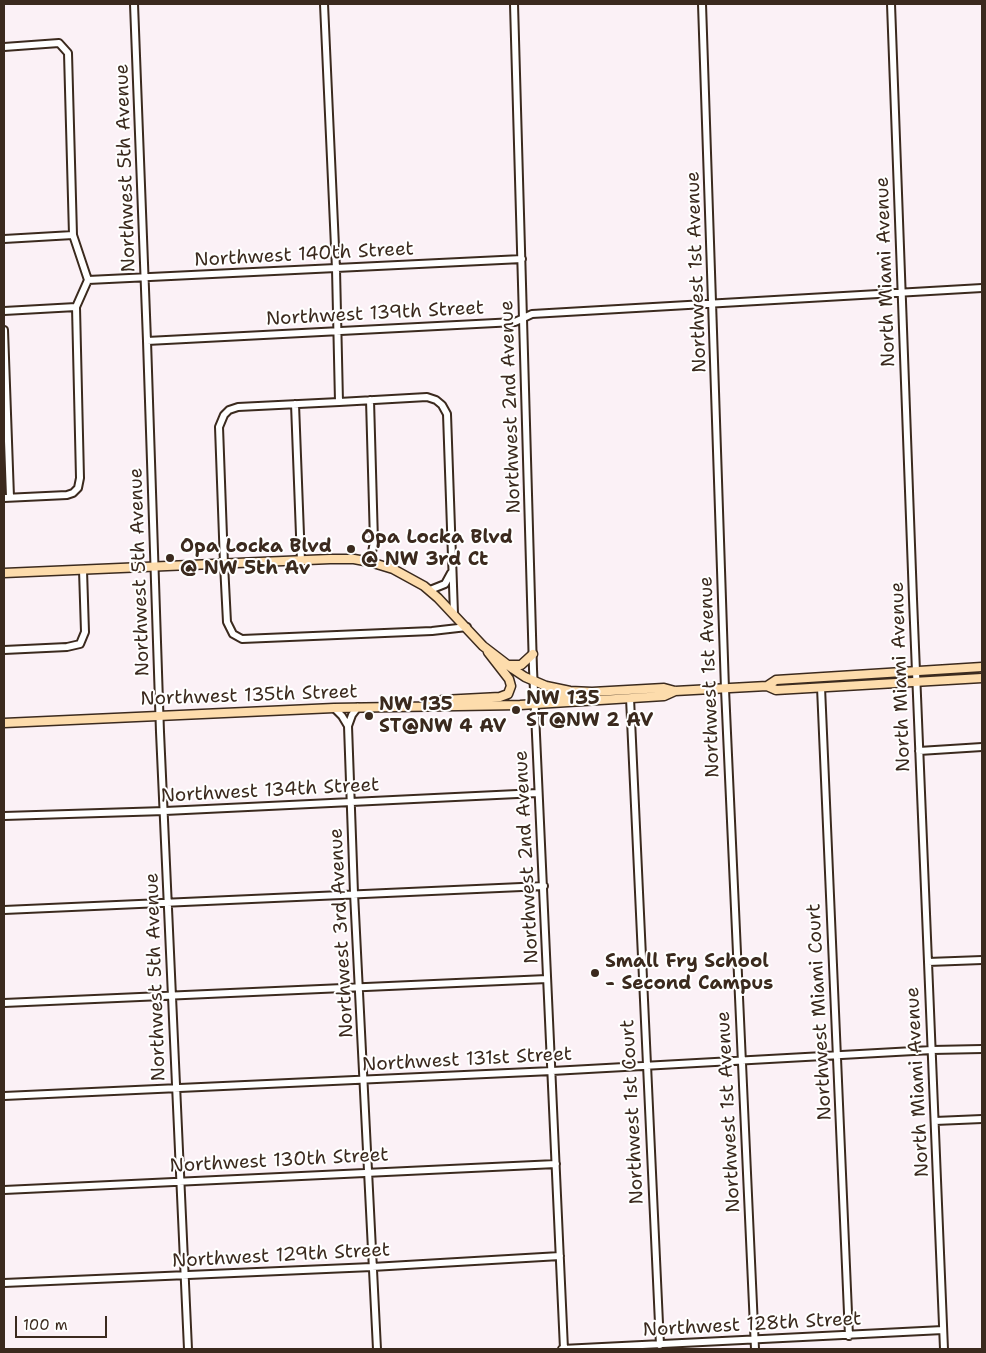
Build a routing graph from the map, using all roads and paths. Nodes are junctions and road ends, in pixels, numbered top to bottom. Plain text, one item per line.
1 (134, 4) edge
2 (324, 4) edge
3 (514, 4) edge
4 (702, 4) edge
5 (892, 4) edge
6 (4, 46) edge
7 (72, 235) junction
8 (4, 239) edge
9 (522, 260) junction
10 (336, 269) junction
11 (145, 277) junction
12 (88, 280) junction
13 (982, 288) edge
14 (902, 293) junction
15 (713, 304) junction
16 (76, 307) junction
17 (4, 311) edge
18 (523, 319) junction
19 (4, 330) edge
20 (336, 331) junction
21 (147, 341) junction
22 (370, 400) junction
23 (339, 402) junction
24 (295, 404) junction
25 (7, 498) edge
26 (300, 561) junction
27 (370, 562) junction
28 (224, 564) junction
29 (154, 567) junction
30 (84, 570) junction
31 (451, 572) junction
32 (4, 573) edge
33 (430, 590) junction
34 (454, 614) junction
35 (467, 627) junction
36 (483, 646) junction
37 (4, 650) edge
38 (533, 654) junction
39 (507, 665) junction
40 (982, 667) edge
41 (916, 672) junction
42 (859, 675) junction
43 (982, 678) edge
44 (534, 681) junction
45 (917, 682) junction
46 (767, 686) junction
47 (821, 687) junction
48 (725, 689) junction
49 (675, 691) junction
50 (585, 692) junction
51 (630, 698) junction
52 (535, 701) junction
53 (422, 706) junction
54 (358, 707) junction
55 (334, 708) junction
56 (160, 716) junction
57 (4, 723) edge
58 (348, 726) junction
59 (982, 747) edge
60 (919, 751) junction
61 (538, 793) junction
62 (351, 802) junction
63 (165, 811) junction
64 (4, 816) edge
65 (544, 886) junction
66 (354, 893) junction
67 (168, 903) junction
68 (4, 910) edge
69 (982, 960) edge
70 (928, 962) junction
71 (547, 979) junction
72 (359, 986) junction
73 (172, 995) junction
74 (4, 1003) edge
75 (982, 1048) edge
76 (932, 1050) junction
77 (837, 1055) junction
78 (741, 1060) junction
79 (646, 1066) junction
80 (552, 1071) junction
81 (364, 1080) junction
82 (176, 1089) junction
83 (4, 1096) edge
84 (982, 1119) edge
85 (935, 1122) junction
86 (556, 1164) junction
87 (367, 1172) junction
88 (180, 1181) junction
89 (4, 1190) edge
90 (560, 1256) junction
91 (372, 1267) junction
92 (184, 1276) junction
93 (4, 1283) edge
94 (943, 1330) junction
95 (849, 1336) junction
96 (755, 1341) junction
97 (660, 1345) junction
98 (188, 1349) edge
99 (376, 1349) edge
100 (564, 1349) edge
101 (755, 1349) edge
102 (944, 1349) edge

1 - 11 street, Northwest 5th Avenue
2 - 10 street
3 - 9 street, Northwest 2nd Avenue
4 - 15 street, Northwest 1st Avenue
5 - 14 street, North Miami Avenue
6 - 7 street
7 - 8 street
7 - 12 street
9 - 10 street, Northwest 140th Street
9 - 18 street, Northwest 2nd Avenue
10 - 11 street, Northwest 140th Street
10 - 20 street
11 - 12 street, Northwest 140th Street
11 - 21 street, Northwest 5th Avenue
12 - 16 street
13 - 14 street, Northwest 139th Street
14 - 15 street, Northwest 139th Street
14 - 41 street, North Miami Avenue
15 - 18 street, Northwest 139th Street
15 - 48 street, Northwest 1st Avenue
16 - 17 street
16 - 25 street
18 - 20 street, Northwest 139th Street
18 - 38 street, Northwest 2nd Avenue
19 - 25 street
20 - 21 street, Northwest 139th Street
20 - 23 street
21 - 29 street, Northwest 5th Avenue
22 - 23 street
22 - 27 street
22 - 31 street
23 - 24 street
24 - 26 street
24 - 28 street
26 - 27 main road
26 - 28 main road
27 - 33 main road
28 - 29 main road
28 - 35 street
29 - 30 main road
29 - 56 street, Northwest 5th Avenue
30 - 32 main road
30 - 37 street
31 - 33 street
31 - 34 street
33 - 34 main road
34 - 35 main road
35 - 36 main road
36 - 39 main road, Northwest 135th Street
36 - 53 main road
38 - 39 main road
38 - 44 street, Northwest 2nd Avenue
39 - 44 main road, Northwest 135th Street
40 - 41 main road, Northwest 135th Street
41 - 42 main road, Northwest 135th Street
41 - 45 street, North Miami Avenue
42 - 46 main road, Northwest 135th Street
42 - 47 main road
43 - 45 main road, Northwest 135th Street
44 - 50 main road, Northwest 135th Street
44 - 52 street, Northwest 2nd Avenue
45 - 47 main road, Northwest 135th Street
45 - 60 street, North Miami Avenue
46 - 47 main road, Northwest 135th Street
46 - 48 main road, Northwest 135th Street
47 - 77 street, Northwest Miami Court
48 - 49 main road, Northwest 135th Street
48 - 78 street, Northwest 1st Avenue
49 - 50 main road, Northwest 135th Street
49 - 51 main road, Northwest 135th Street
50 - 52 main road
51 - 52 main road, Northwest 135th Street
51 - 79 street, Northwest 1st Court
52 - 53 main road, Northwest 135th Street
52 - 61 street, Northwest 2nd Avenue
53 - 54 main road, Northwest 135th Street
54 - 55 main road, Northwest 135th Street
54 - 58 street
55 - 56 main road, Northwest 135th Street
55 - 58 street
56 - 57 main road, Northwest 135th Street
56 - 63 street, Northwest 5th Avenue
58 - 62 street, Northwest 3rd Avenue
59 - 60 street
60 - 70 street, North Miami Avenue
61 - 62 street, Northwest 134th Street
61 - 65 street, Northwest 2nd Avenue
62 - 63 street, Northwest 134th Street
62 - 66 street, Northwest 3rd Avenue
63 - 64 street, Northwest 134th Street
63 - 67 street, Northwest 5th Avenue
65 - 66 street
65 - 71 street, Northwest 2nd Avenue
66 - 67 street
66 - 72 street, Northwest 3rd Avenue
67 - 68 street
67 - 73 street, Northwest 5th Avenue
69 - 70 street
70 - 76 street, North Miami Avenue
71 - 72 street
71 - 80 street, Northwest 2nd Avenue
72 - 73 street
72 - 81 street, Northwest 3rd Avenue
73 - 74 street
73 - 82 street, Northwest 5th Avenue
75 - 76 street, Northwest 131st Street
76 - 77 street, Northwest 131st Street
76 - 85 street, North Miami Avenue
77 - 78 street, Northwest 131st Street
77 - 95 street, Northwest Miami Court
78 - 79 street, Northwest 131st Street
78 - 96 street, Northwest 1st Avenue
79 - 80 street, Northwest 131st Street
79 - 97 street, Northwest 1st Court
80 - 81 street, Northwest 131st Street
80 - 86 street, Northwest 2nd Avenue
81 - 82 street, Northwest 131st Street
81 - 87 street, Northwest 3rd Avenue
82 - 83 street, Northwest 131st Street
82 - 88 street, Northwest 5th Avenue
84 - 85 street
85 - 94 street, North Miami Avenue
86 - 87 street, Northwest 130th Street
86 - 90 street, Northwest 2nd Avenue
87 - 88 street, Northwest 130th Street
87 - 91 street, Northwest 3rd Avenue
88 - 89 street, Northwest 130th Street
88 - 92 street, Northwest 5th Avenue
90 - 91 street, Northwest 129th Street
90 - 100 street, Northwest 2nd Avenue
91 - 92 street, Northwest 129th Street
91 - 99 street, Northwest 3rd Avenue
92 - 93 street, Northwest 129th Street
92 - 98 street, Northwest 5th Avenue
94 - 95 street, Northwest 128th Street
94 - 102 street, North Miami Avenue
95 - 96 street, Northwest 128th Street
96 - 97 street, Northwest 128th Street
96 - 101 street, Northwest 1st Avenue
97 - 100 street, Northwest 128th Street

